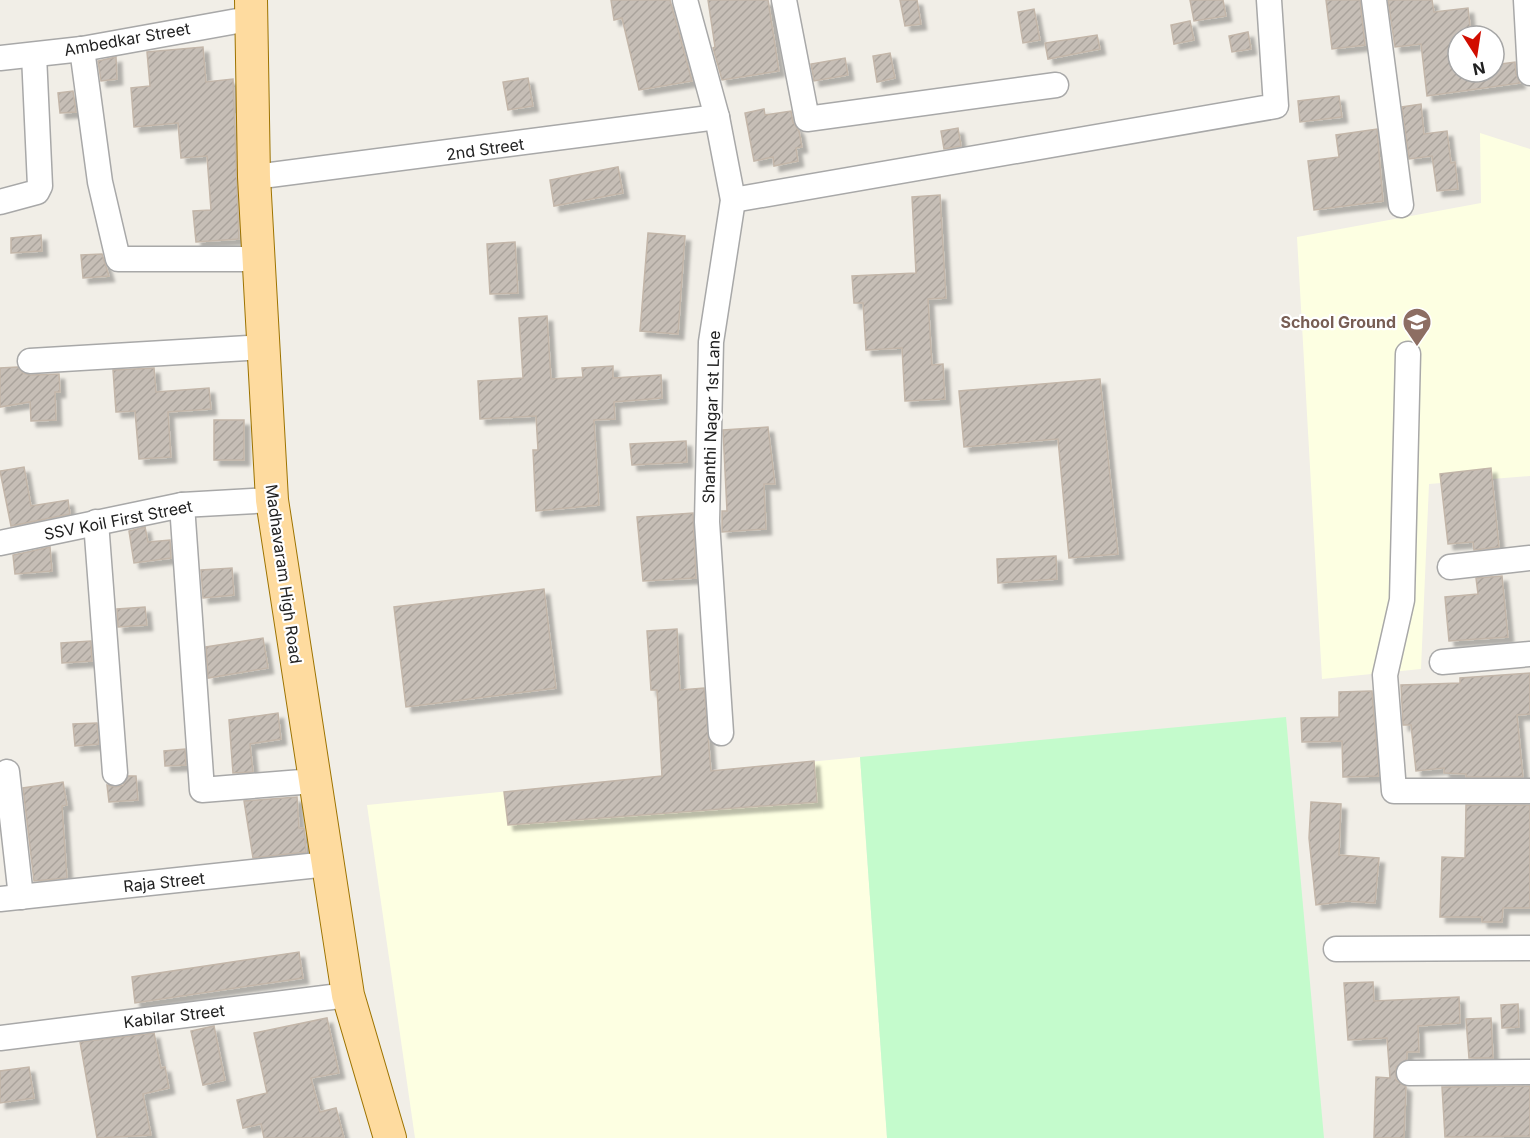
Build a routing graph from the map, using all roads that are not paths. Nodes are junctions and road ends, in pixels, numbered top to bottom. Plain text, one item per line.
1 (685, 0) edge
2 (784, 0) edge
3 (1269, 0) edge
4 (1374, 0) edge
5 (1526, 0) edge
6 (253, 9) edge
7 (82, 49) junction
8 (34, 55) junction
9 (0, 58) edge
10 (1530, 73) edge
11 (1056, 85) dead end
12 (717, 117) junction
13 (254, 177) junction
14 (733, 200) junction
15 (0, 202) edge
16 (1401, 205) dead end
17 (258, 259) junction
18 (264, 347) junction
19 (1408, 354) dead end
20 (30, 361) dead end
21 (272, 500) junction
22 (182, 505) junction
23 (96, 522) junction
24 (0, 543) edge
25 (1530, 558) edge
26 (1450, 567) dead end
27 (1530, 654) edge
28 (1442, 662) dead end
29 (721, 733) dead end
30 (7, 772) dead end
31 (115, 773) dead end
32 (314, 781) junction
33 (1530, 791) edge
34 (328, 864) junction
35 (11, 898) edge
36 (1530, 948) edge
37 (1336, 949) dead end
38 (348, 995) junction
39 (0, 1038) edge
40 (1530, 1072) edge
41 (1409, 1073) dead end
42 (390, 1138) edge

1 - 12 street, Shanthi Nagar 1st Lane
2 - 11 street
3 - 14 street
4 - 16 street
5 - 10 street
6 - 7 street, Ambedkar Street
6 - 13 main road, Madhavaram High Road
7 - 8 street, Ambedkar Street
7 - 17 street
8 - 9 street, Ambedkar Street
8 - 15 street
12 - 13 street, 2nd Street
12 - 14 street, Shanthi Nagar 1st Lane
13 - 17 main road, Madhavaram High Road
14 - 29 street, Shanthi Nagar 1st Lane
17 - 18 main road, Madhavaram High Road
18 - 20 street
18 - 21 main road, Madhavaram High Road
19 - 33 street
21 - 22 street, SSV Koil First Street
21 - 32 main road, Madhavaram High Road
22 - 23 street, SSV Koil First Street
22 - 32 street
23 - 24 street, SSV Koil First Street
23 - 31 street
25 - 26 street
27 - 28 street
30 - 35 street
32 - 34 main road, Madhavaram High Road
34 - 35 street, Raja Street
34 - 38 main road, Madhavaram High Road
36 - 37 street
38 - 39 street, Kabilar Street
38 - 42 main road, Madhavaram High Road
40 - 41 street

